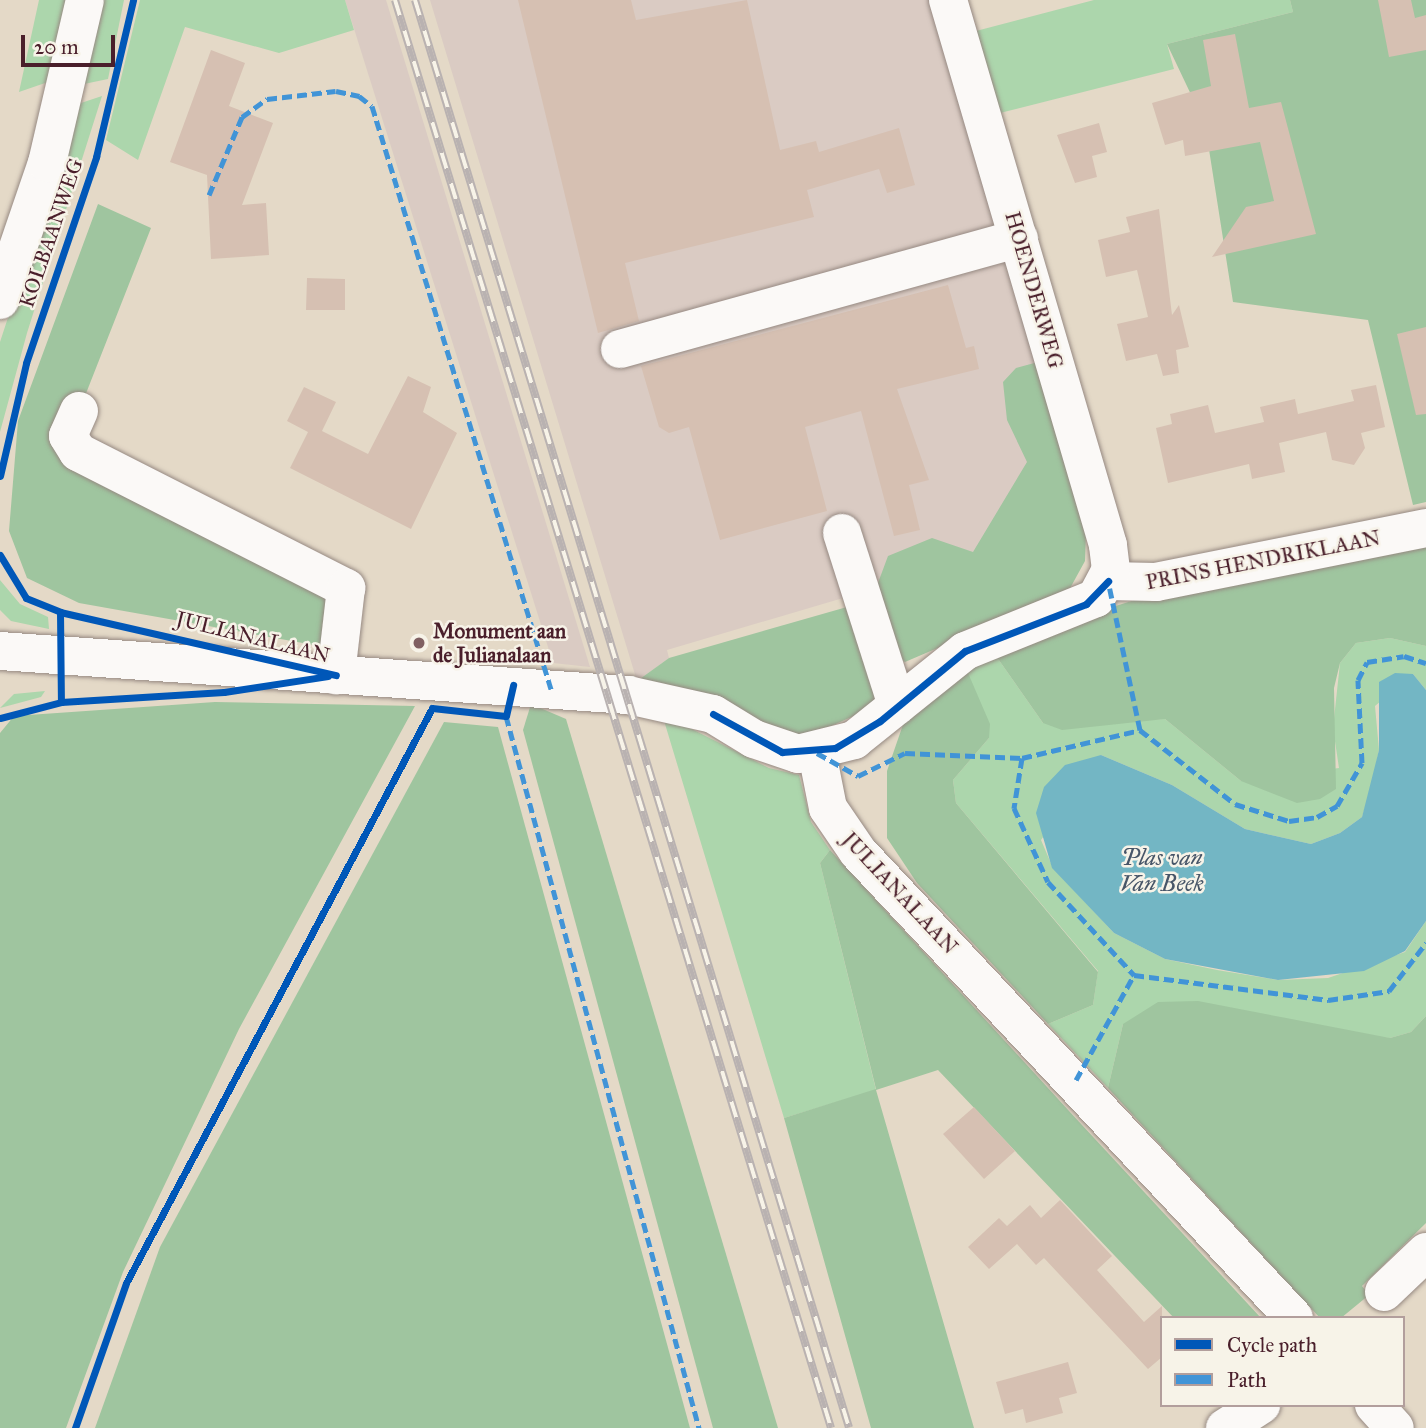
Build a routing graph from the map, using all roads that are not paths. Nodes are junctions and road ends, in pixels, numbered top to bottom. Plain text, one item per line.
1 (85, 0) edge
2 (948, 0) edge
3 (1019, 238) junction
4 (0, 300) edge
5 (620, 349) dead end
6 (79, 411) dead end
7 (1426, 528) edge
8 (842, 533) dead end
9 (1108, 581) junction
10 (0, 651) edge
11 (336, 675) junction
12 (897, 705) junction
13 (817, 753) junction
14 (1426, 1252) edge
15 (1384, 1292) dead end
16 (1292, 1316) edge
17 (1258, 1407) edge
18 (1376, 1407) edge
19 (1225, 1428) edge
20 (1395, 1428) edge

1 - 4 street, KOLBAANWEG
2 - 3 street, HOENDERWEG
3 - 5 street
3 - 9 street, HOENDERWEG
6 - 11 street
7 - 9 street, PRINS HENDRIKLAAN
8 - 12 street
9 - 12 street
10 - 11 street, JULIANALAAN
11 - 13 street, JULIANALAAN
12 - 13 street
13 - 16 street, JULIANALAAN
14 - 15 street
17 - 19 street
18 - 20 street

